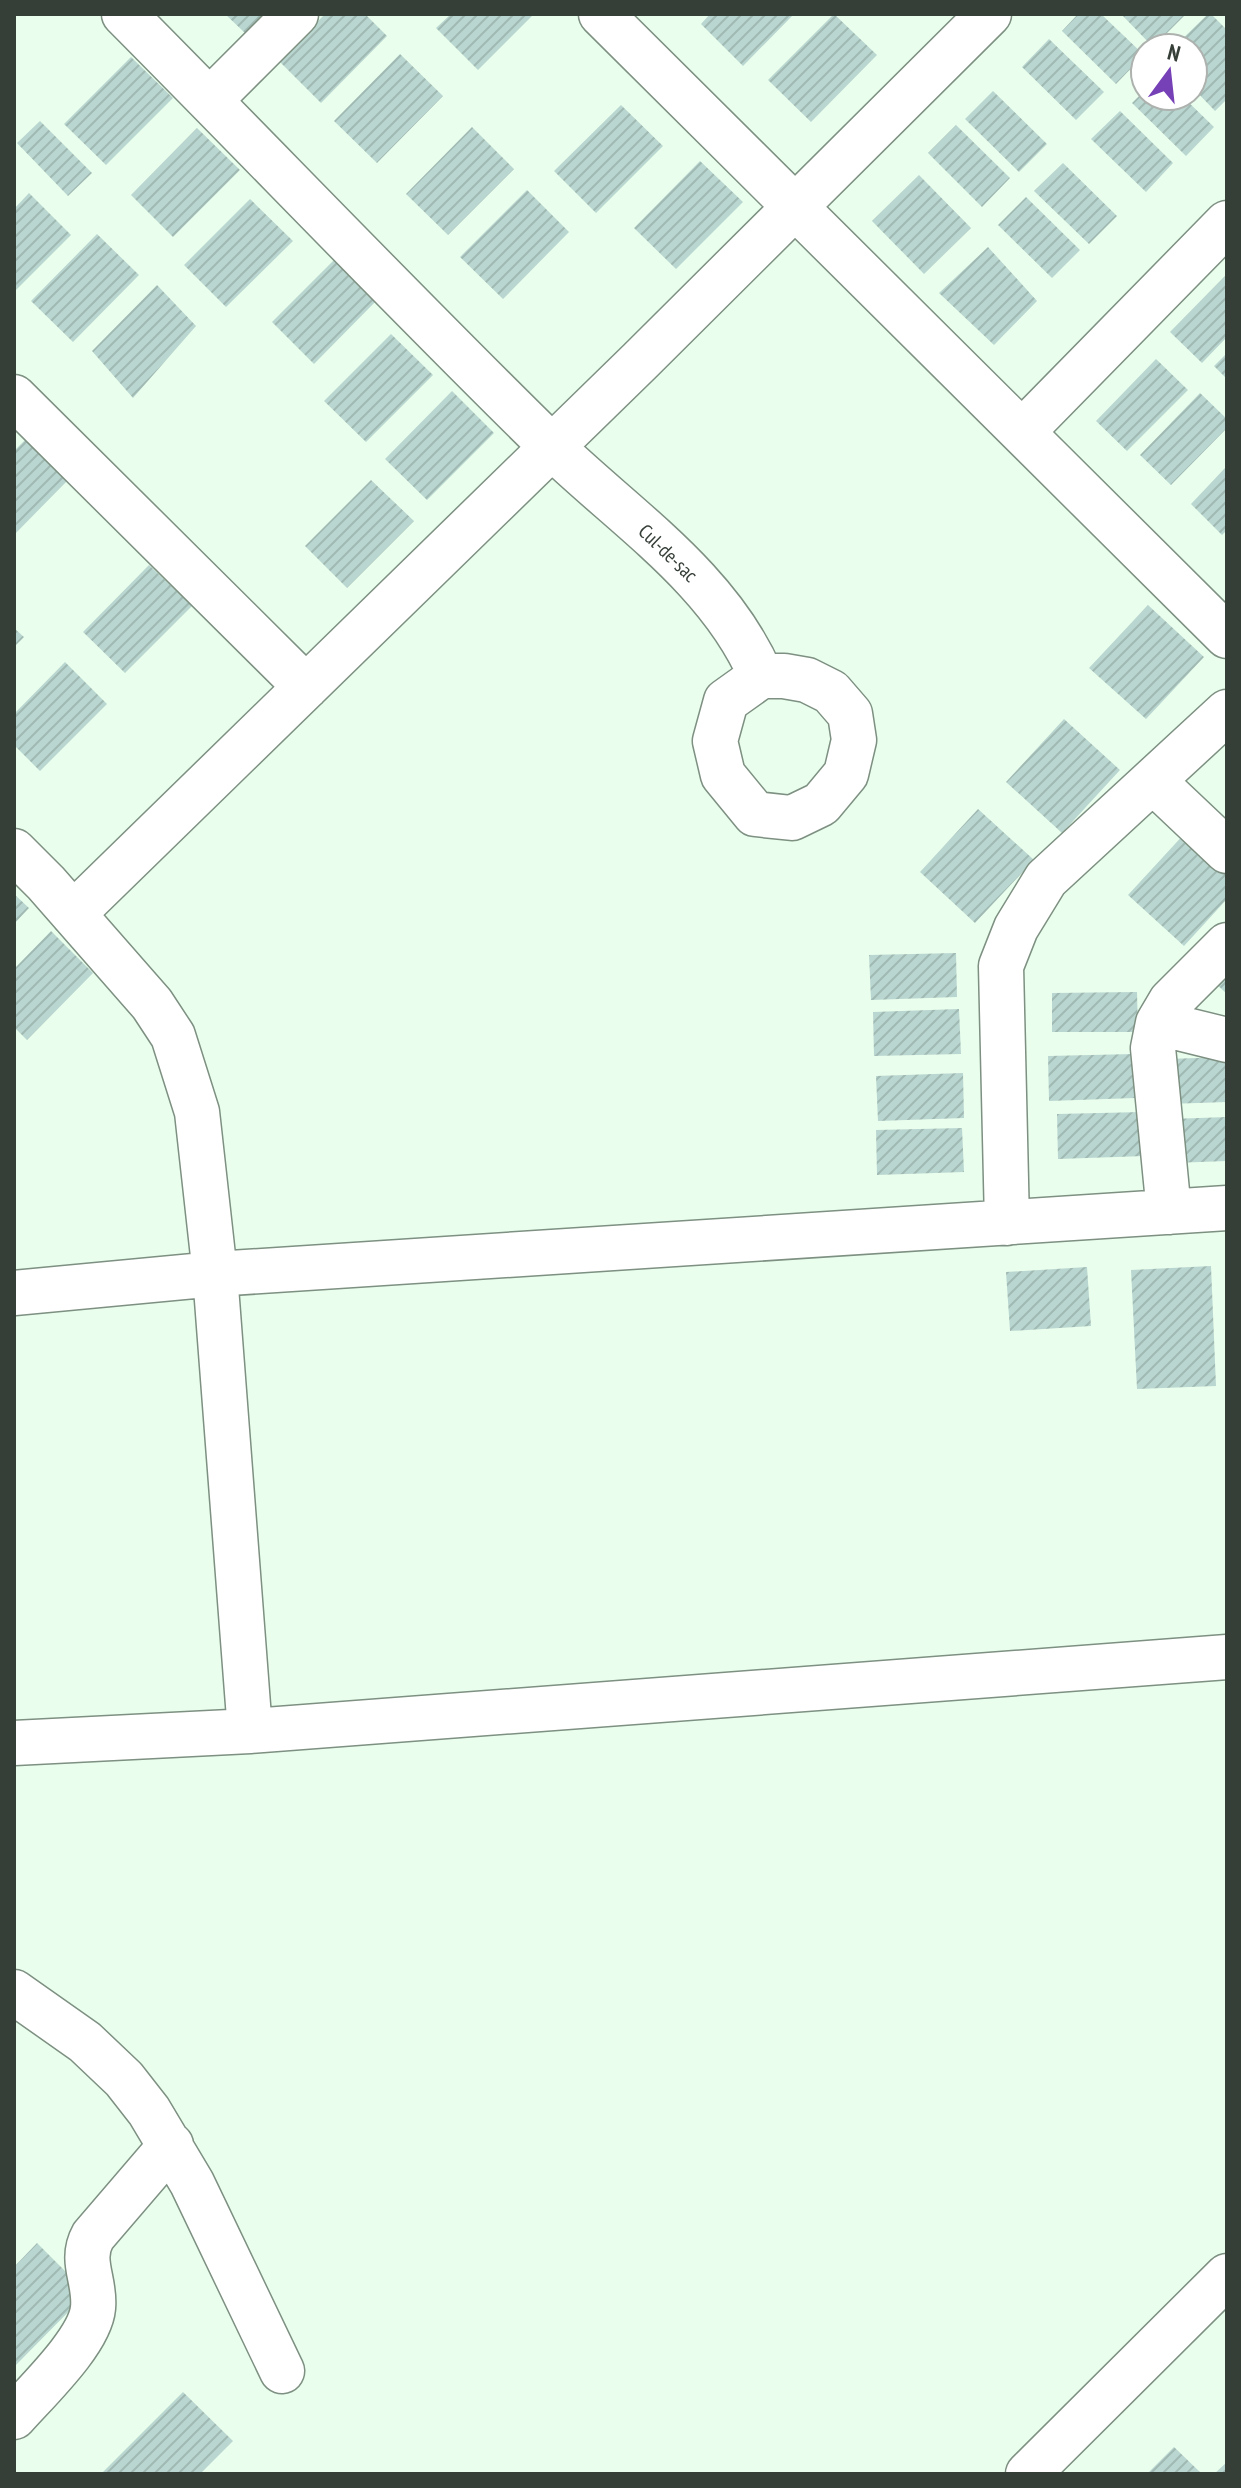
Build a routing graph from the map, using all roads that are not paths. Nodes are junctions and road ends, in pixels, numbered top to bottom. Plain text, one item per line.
1 (124, 14) edge
2 (296, 14) edge
3 (601, 14) edge
4 (989, 14) edge
5 (210, 100) junction
6 (795, 207) junction
7 (1227, 223) edge
8 (14, 397) edge
9 (1022, 432) junction
10 (552, 447) junction
11 (1227, 636) edge
12 (761, 676) dead end
13 (306, 687) junction
14 (1227, 712) edge
15 (1153, 781) junction
16 (14, 851) edge
17 (1227, 851) edge
18 (73, 914) junction
19 (1227, 945) edge
20 (1158, 1023) junction
21 (1227, 1040) edge
22 (1227, 1208) edge
23 (1169, 1212) junction
24 (1007, 1223) junction
25 (215, 1274) junction
26 (14, 1293) edge
27 (1227, 1657) edge
28 (250, 1731) junction
29 (14, 1743) edge
30 (14, 1992) edge
31 (171, 2145) junction
32 (1227, 2276) edge
33 (282, 2371) dead end
34 (14, 2417) edge
35 (1028, 2474) edge

1 - 5 street, Cul-de-sac
2 - 5 street
3 - 6 street
4 - 6 street
5 - 10 street, Cul-de-sac
6 - 9 street
6 - 10 street
7 - 9 street
8 - 13 street
9 - 11 street
10 - 12 street, Cul-de-sac
10 - 13 street
13 - 18 street
14 - 15 street
15 - 17 street
15 - 24 street
16 - 18 street
18 - 25 street
19 - 20 street
20 - 21 street
20 - 23 street
22 - 23 street
23 - 24 street
24 - 25 street
25 - 26 street
25 - 28 street
27 - 28 street
28 - 29 street
30 - 31 street
31 - 33 street
31 - 34 street
32 - 35 street

